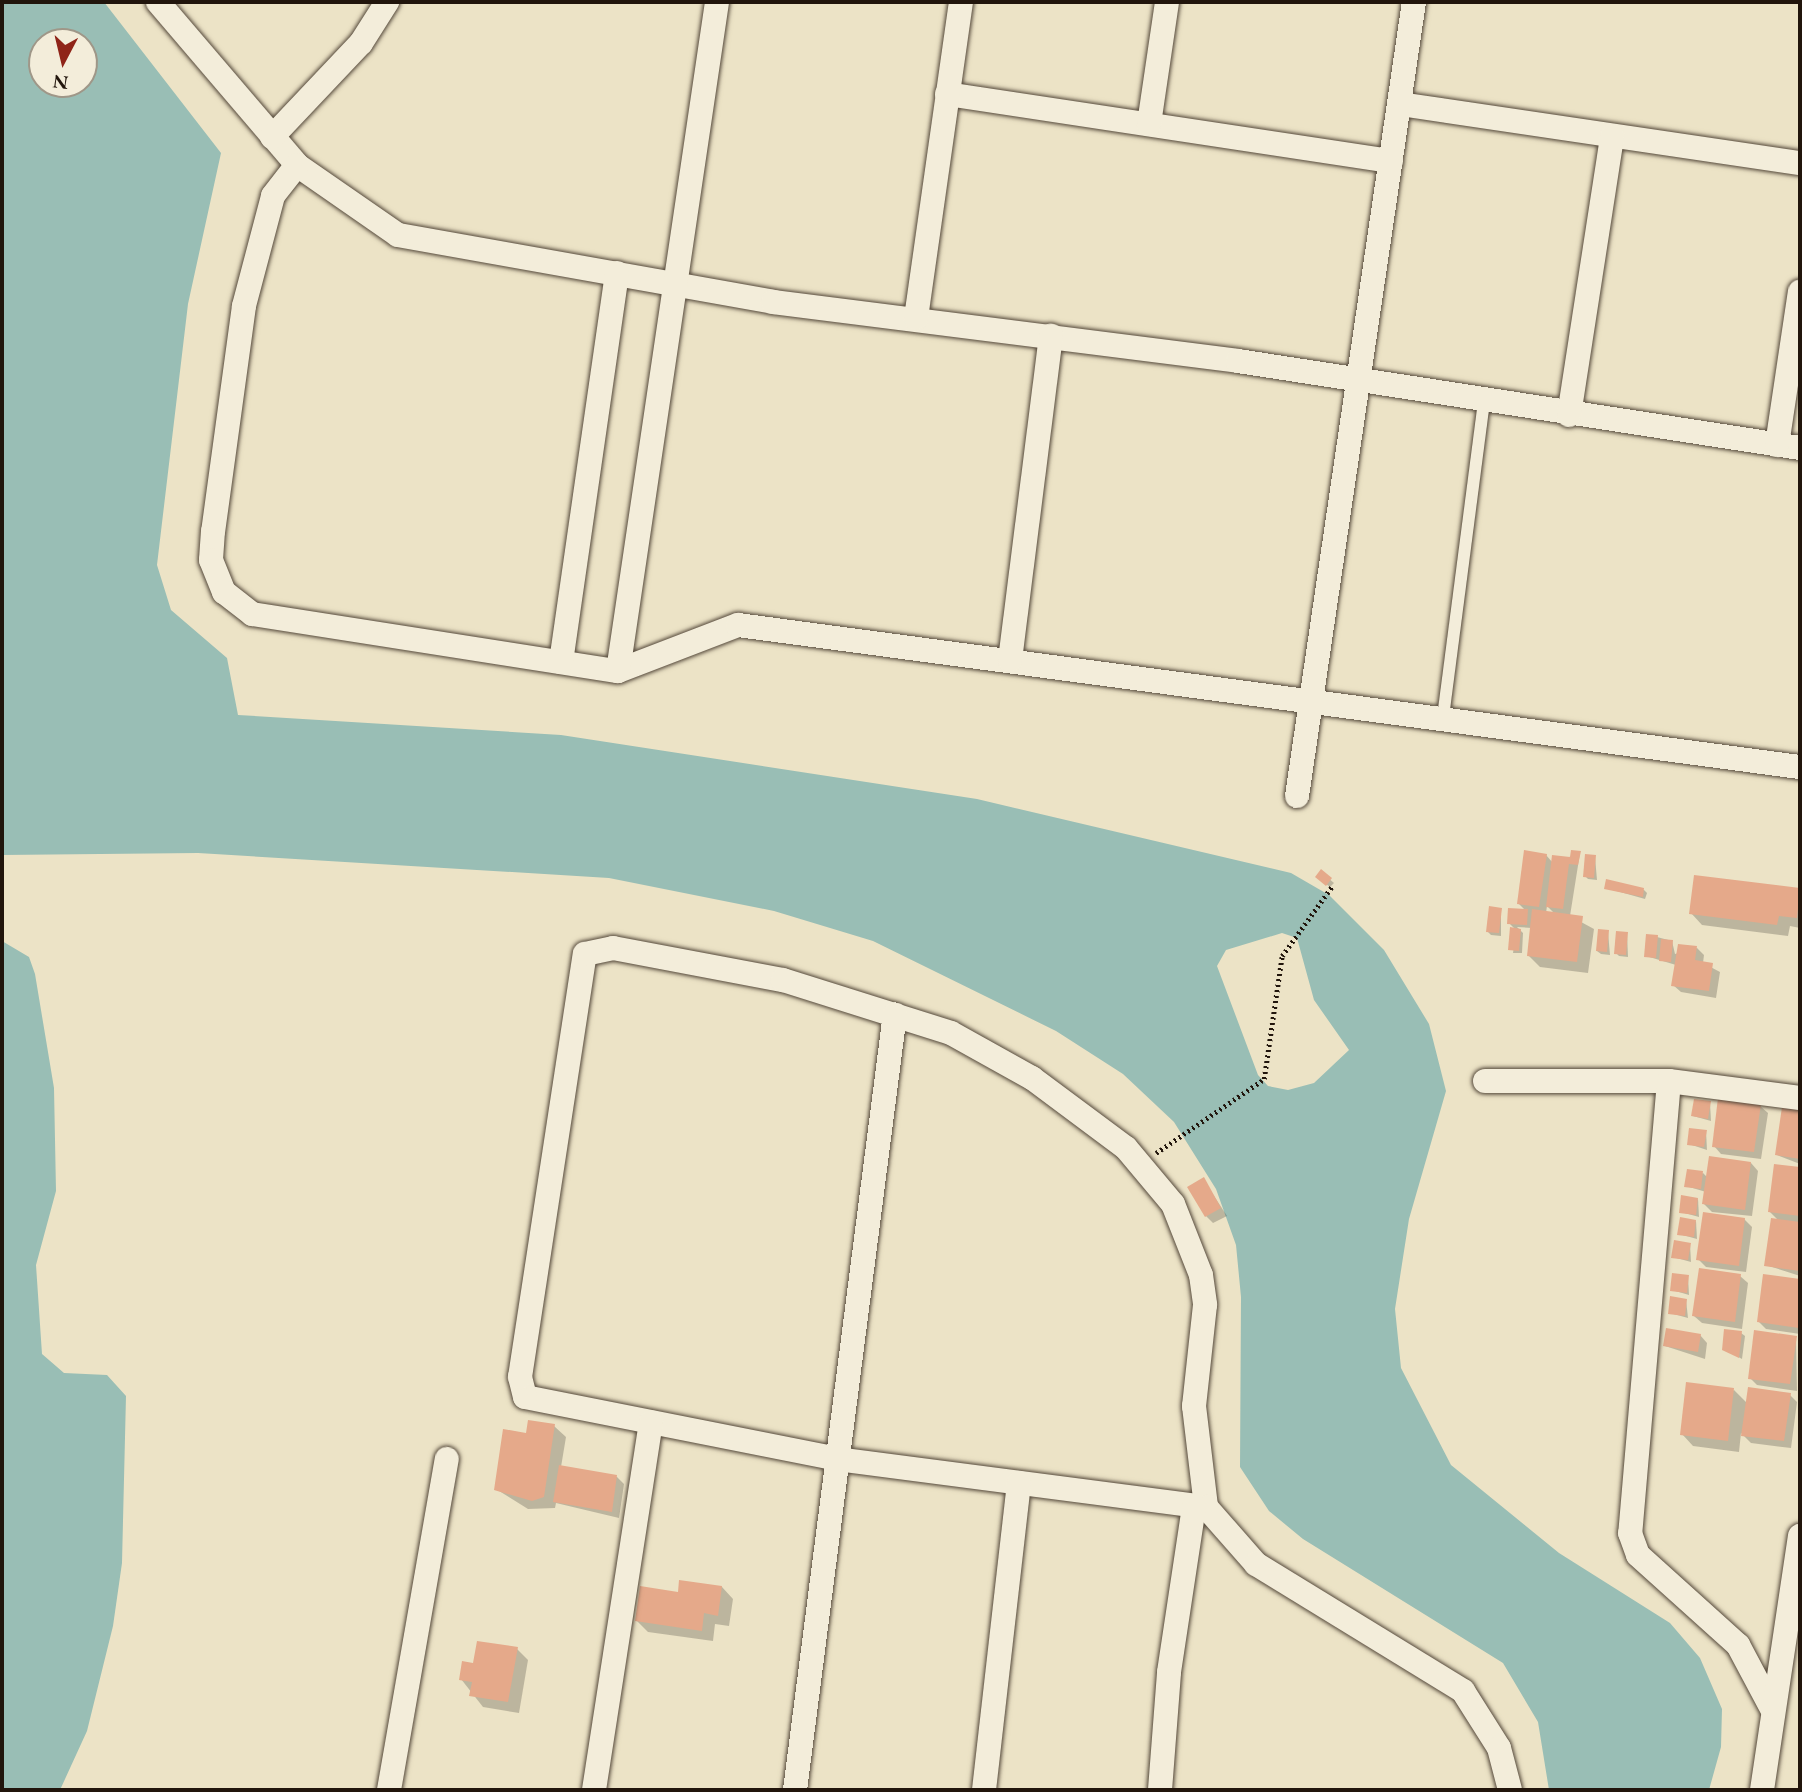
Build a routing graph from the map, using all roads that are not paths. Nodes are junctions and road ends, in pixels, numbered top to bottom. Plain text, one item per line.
1 (158, 2) edge
2 (387, 2) edge
3 (717, 2) edge
4 (961, 2) edge
5 (1167, 2) edge
6 (1414, 2) edge
7 (947, 94) junction
8 (1399, 104) junction
9 (1149, 124) junction
10 (1612, 136) junction
11 (272, 137) junction
12 (1391, 161) junction
13 (1800, 163) edge
14 (297, 164) junction
15 (617, 272) junction
16 (677, 281) junction
17 (1800, 292) edge
18 (916, 318) junction
19 (1051, 336) junction
20 (1358, 384) junction
21 (1484, 402) junction
22 (1569, 415) junction
23 (1789, 447) edge
24 (1010, 660) junction
25 (561, 662) junction
26 (618, 671) junction
27 (1311, 698) junction
28 (1443, 717) junction
29 (1800, 767) edge
30 (1297, 796) dead end
31 (895, 1014) junction
32 (1669, 1081) junction
33 (1485, 1082) dead end
34 (1800, 1098) edge
35 (650, 1422) junction
36 (447, 1459) dead end
37 (838, 1459) junction
38 (1019, 1483) junction
39 (1200, 1507) junction
40 (1800, 1536) edge
41 (1772, 1709) junction
42 (389, 1790) edge
43 (594, 1790) edge
44 (795, 1790) edge
45 (985, 1790) edge
46 (1160, 1790) edge
47 (1510, 1790) edge
48 (1762, 1790) edge

1 - 11 street
2 - 11 street
3 - 16 street
4 - 7 street
5 - 9 street
6 - 8 street
7 - 9 street
7 - 18 street
8 - 10 street
8 - 12 street
9 - 12 street
10 - 13 street
10 - 22 street
11 - 14 street
12 - 20 street
14 - 15 street
14 - 25 street
15 - 16 street
15 - 25 street
16 - 18 street
16 - 26 street
17 - 23 street
18 - 19 street
19 - 20 street
19 - 24 street
20 - 21 street
20 - 27 street
21 - 22 street
21 - 28 lane
22 - 23 street
24 - 26 street
24 - 27 street
25 - 26 street
27 - 28 street
27 - 30 street
28 - 29 street
31 - 35 street
31 - 37 street
31 - 39 street
32 - 33 street
32 - 34 street
32 - 41 street
35 - 37 street
35 - 43 street
36 - 42 street
37 - 38 street
37 - 44 street
38 - 39 street
38 - 45 street
39 - 46 street
39 - 47 street
40 - 41 street
41 - 48 street

